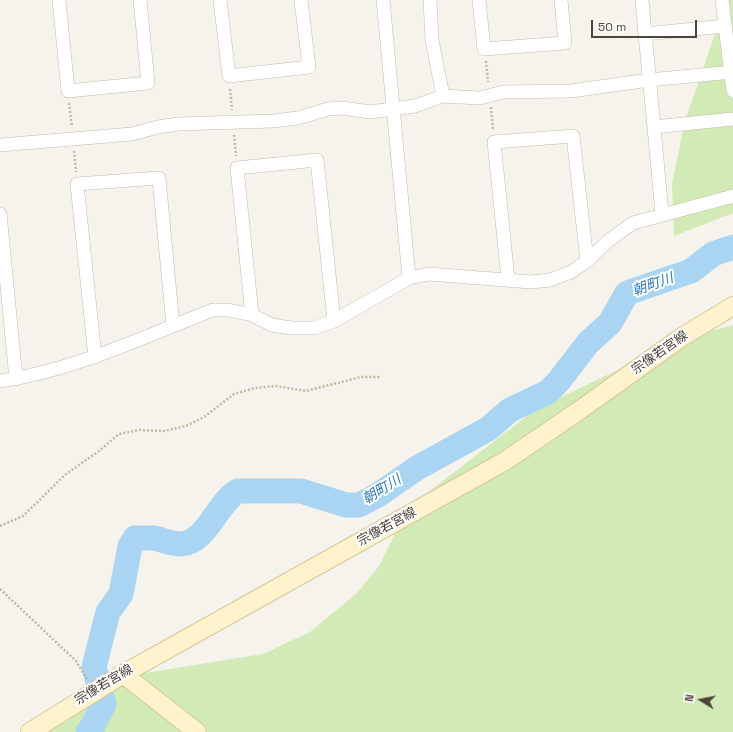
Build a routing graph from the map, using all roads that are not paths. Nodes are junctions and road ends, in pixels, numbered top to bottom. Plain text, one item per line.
1 (59, 0) edge
2 (140, 0) edge
3 (220, 0) edge
4 (301, 0) edge
5 (383, 0) edge
6 (430, 0) edge
7 (479, 0) edge
8 (561, 0) edge
9 (642, 0) edge
10 (722, 0) edge
11 (724, 26) junction
12 (645, 34) junction
13 (732, 72) edge
14 (649, 80) junction
15 (733, 91) edge
16 (443, 96) junction
17 (392, 108) junction
18 (733, 118) edge
19 (654, 127) junction
20 (0, 145) edge
21 (733, 196) edge
22 (0, 214) edge
23 (662, 214) junction
24 (587, 261) junction
25 (409, 278) junction
26 (508, 279) junction
27 (733, 306) edge
28 (252, 315) junction
29 (334, 321) junction
30 (173, 326) junction
31 (95, 358) junction
32 (16, 379) junction
33 (0, 381) edge
34 (123, 674) junction
35 (30, 732) edge
36 (197, 732) edge

1 - 2 street
3 - 4 street
5 - 17 street
6 - 16 street
7 - 8 street
9 - 12 street
10 - 11 street
11 - 12 street
11 - 13 street
12 - 14 street
13 - 14 street
13 - 15 street
14 - 16 street
14 - 19 street
16 - 17 street
17 - 20 street
17 - 25 street
18 - 19 street
19 - 23 street
21 - 23 street
22 - 32 street
23 - 24 street
24 - 26 street
24 - 26 street
25 - 26 street
25 - 29 street
27 - 34 main road, 宗像若宮線
28 - 29 street
28 - 29 street
28 - 30 street
30 - 31 street
30 - 31 street
31 - 32 street
32 - 33 street
34 - 35 main road, 宗像若宮線
34 - 36 main road

